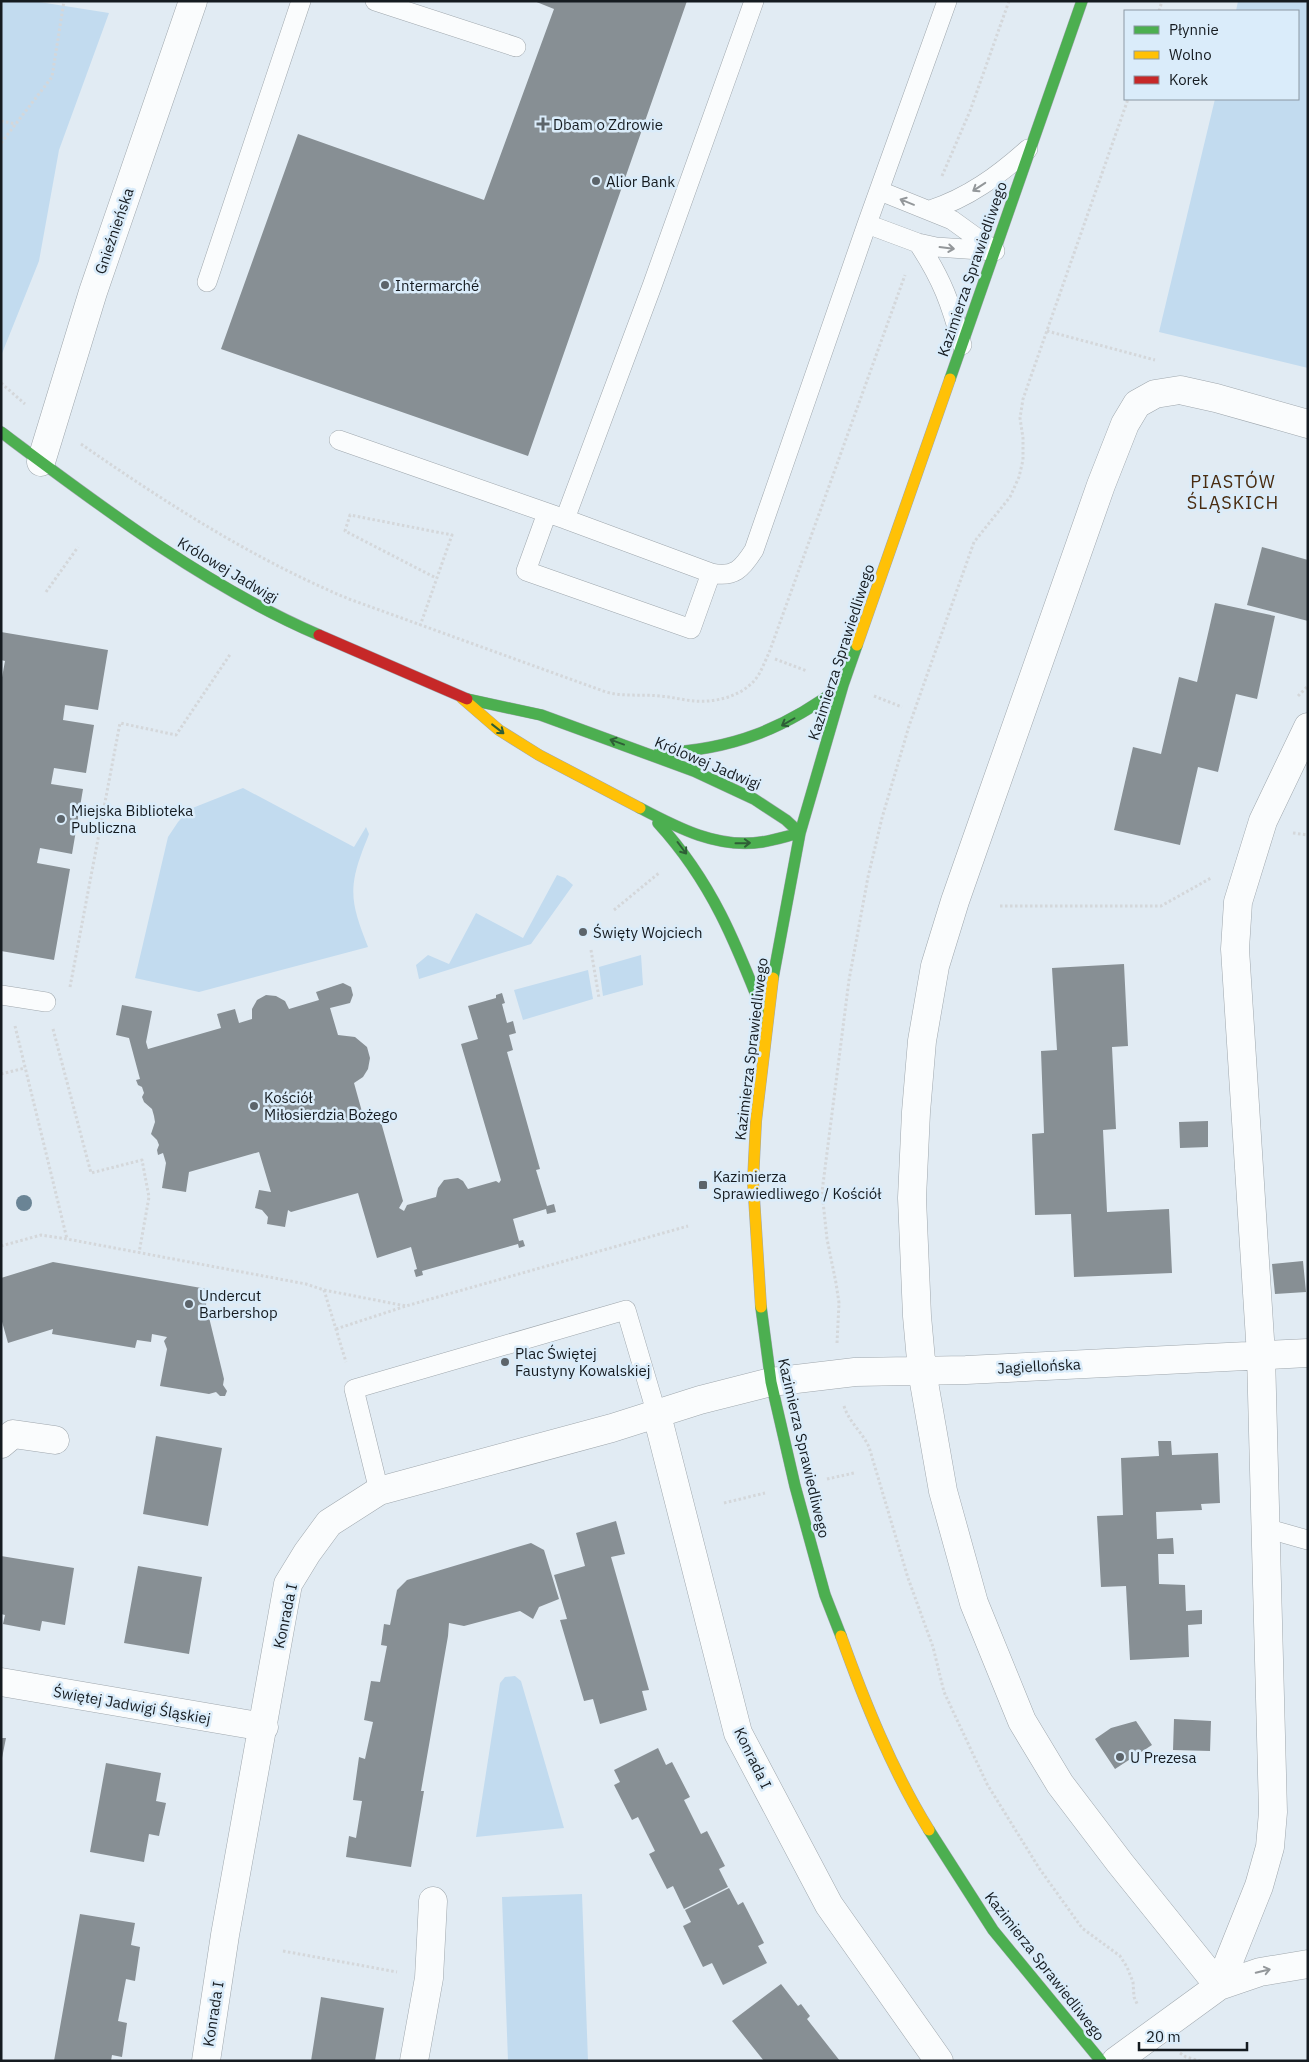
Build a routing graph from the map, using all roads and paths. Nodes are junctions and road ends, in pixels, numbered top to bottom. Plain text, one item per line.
1 (64, 1) edge
2 (193, 1) edge
3 (301, 1) edge
4 (375, 1) edge
5 (754, 1) edge
6 (947, 1) edge
7 (1082, 1) edge
8 (516, 47) dead end
9 (1128, 100) edge
10 (1, 122) edge
11 (16, 124) junction
12 (1, 143) edge
13 (1031, 147) junction
14 (880, 191) junction
15 (930, 210) junction
16 (867, 224) junction
17 (918, 243) junction
18 (995, 251) junction
19 (207, 282) dead end
20 (962, 346) junction
21 (1308, 424) edge
22 (1, 432) edge
23 (339, 440) dead end
24 (41, 462) junction
25 (547, 513) junction
26 (565, 520) junction
27 (78, 546) dead end
28 (711, 573) junction
29 (436, 578) junction
30 (46, 592) dead end
31 (420, 626) dead end
32 (231, 653) dead end
33 (843, 685) junction
34 (1308, 686) edge
35 (460, 697) junction
36 (1295, 699) dead end
37 (908, 726) dead end
38 (1308, 727) edge
39 (646, 753) junction
40 (648, 814) junction
41 (800, 834) junction
42 (661, 870) dead end
43 (1218, 874) dead end
44 (1000, 906) dead end
45 (614, 910) dead end
46 (591, 950) dead end
47 (4, 995) edge
48 (599, 998) dead end
49 (46, 1002) junction
50 (766, 1022) junction
51 (25, 1068) junction
52 (1, 1074) edge
53 (688, 1226) dead end
54 (67, 1239) junction
55 (1, 1246) edge
56 (139, 1252) junction
57 (324, 1290) junction
58 (406, 1306) junction
59 (336, 1329) junction
60 (1308, 1354) edge
61 (1260, 1356) junction
62 (922, 1371) junction
63 (771, 1382) junction
64 (354, 1389) junction
65 (657, 1415) junction
66 (56, 1440) dead end
67 (1, 1444) edge
68 (379, 1492) junction
69 (1265, 1528) junction
70 (1308, 1540) edge
71 (1, 1682) edge
72 (264, 1728) junction
73 (433, 1901) dead end
74 (283, 1952) dead end
75 (1308, 1964) edge
76 (430, 1978) junction
77 (1219, 1986) junction
78 (206, 2061) edge
79 (414, 2061) edge
80 (939, 2061) edge
81 (1101, 2061) edge
82 (1116, 2061) edge

1 - 11 path
2 - 24 street, Gnieźnieńska
3 - 19 lane
4 - 8 lane
5 - 26 lane
6 - 14 lane
7 - 13 street, Kazimierza Sprawiedliwego
9 - 37 path
10 - 11 path
11 - 12 path
13 -> 15 lane
13 - 18 street, Kazimierza Sprawiedliwego
15 -> 14 lane
14 - 16 lane
15 - 18 lane
16 - 17 lane
16 - 28 lane
17 -> 18 lane
17 - 20 lane
18 - 20 street, Kazimierza Sprawiedliwego
20 - 33 street, Kazimierza Sprawiedliwego
21 - 62 street
22 - 24 street, Królowej Jadwigi
23 - 25 lane
24 - 35 street, Królowej Jadwigi
25 - 26 lane
25 - 28 lane
26 - 28 lane
27 - 30 path
29 - 29 path
29 - 31 path
32 - 49 path
33 -> 39 street
33 - 41 street, Kazimierza Sprawiedliwego
34 - 36 path
39 -> 35 street, Królowej Jadwigi
35 -> 40 street, Królowej Jadwigi
38 - 61 street
39 - 41 street, Królowej Jadwigi
40 -> 41 street, Królowej Jadwigi
40 -> 50 street
41 - 50 street, Kazimierza Sprawiedliwego
42 - 45 path
43 - 44 path
46 - 48 path
47 - 49 lane
47 - 51 path
49 - 56 path
50 - 63 street, Kazimierza Sprawiedliwego
51 - 52 path
51 - 54 path
53 - 58 path
54 - 55 path
54 - 56 path
56 - 57 path
57 - 58 path
57 - 59 path
58 - 59 path
59 - 64 path
60 - 61 street, Jagiellońska
61 - 62 street, Jagiellońska
61 - 69 street
62 - 63 street, Jagiellońska
62 - 77 street
63 - 65 street, Konrada I
63 - 81 street, Kazimierza Sprawiedliwego
64 - 65 lane
64 - 68 lane
65 - 68 street, Konrada I
65 - 80 street, Konrada I
66 - 67 street
68 - 72 street, Konrada I
69 - 70 lane
69 - 77 street
71 - 72 street, Świętej Jadwigi Śląskiej
72 - 78 street, Konrada I
73 - 76 street
74 - 76 path
77 -> 75 street
76 - 79 street
77 - 82 street

